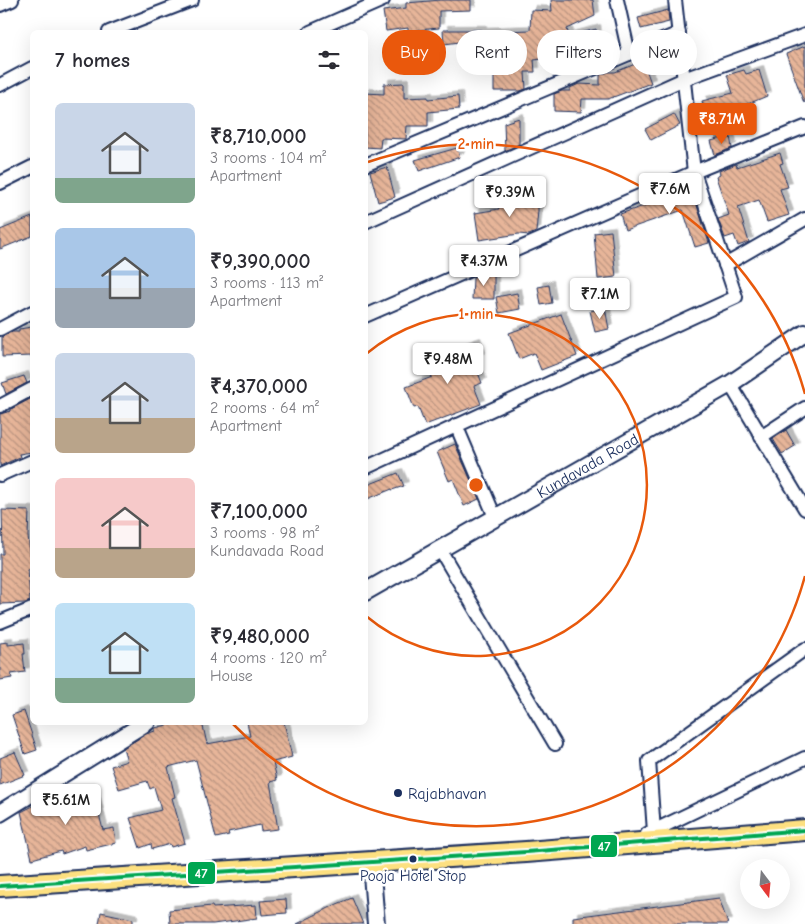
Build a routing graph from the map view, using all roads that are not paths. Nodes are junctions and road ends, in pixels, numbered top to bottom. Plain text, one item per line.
1 (12, 0) edge
2 (192, 0) edge
3 (383, 0) edge
4 (617, 0) edge
5 (675, 0) edge
6 (0, 5) edge
7 (114, 30) edge
8 (315, 30) edge
9 (679, 30) edge
10 (805, 35) edge
11 (629, 54) joint
12 (30, 69) edge
13 (684, 75) edge
14 (684, 79) junction
15 (0, 85) edge
16 (805, 127) edge
17 (368, 164) edge
18 (30, 168) edge
19 (694, 172) junction
20 (0, 183) edge
21 (805, 219) edge
22 (368, 221) edge
23 (725, 265) junction
24 (30, 313) edge
25 (368, 315) edge
26 (0, 329) edge
27 (805, 332) edge
28 (730, 384) junction
29 (30, 390) edge
30 (0, 406) edge
31 (805, 408) edge
32 (456, 425) junction
33 (761, 436) junction
34 (30, 462) edge
35 (368, 467) edge
36 (0, 476) edge
37 (803, 501) edge
38 (494, 517) junction
39 (439, 548) junction
40 (368, 590) edge
41 (30, 610) edge
42 (0, 622) edge
43 (805, 649) edge
44 (142, 725) edge
45 (555, 744) dead end
46 (805, 758) edge
47 (0, 813) edge
48 (805, 830) edge
49 (654, 832) junction
50 (613, 845) junction
51 (371, 862) junction
52 (0, 886) edge
53 (376, 924) edge

1 - 6 street
2 - 7 street
3 - 8 street
4 - 11 street
5 - 9 street
10 - 14 street
11 - 17 street
12 - 15 street
13 - 14 street
14 - 19 street
14 - 22 street
16 - 19 street
18 - 20 street
19 - 23 street
19 - 25 street
21 - 23 street
23 - 32 street
24 - 26 street
27 - 28 street, Kundavada Road
28 - 33 street
28 - 38 street, Kundavada Road
29 - 30 street
31 - 33 street
32 - 35 street
32 - 38 street
33 - 37 street
34 - 36 street
38 - 39 street, Kundavada Road
39 - 40 street, Kundavada Road
39 - 45 street
41 - 42 street
43 - 49 street
44 - 47 street
46 - 49 street
48 - 50 main road
49 - 50 street
50 - 51 main road
51 - 52 main road
51 - 53 street

